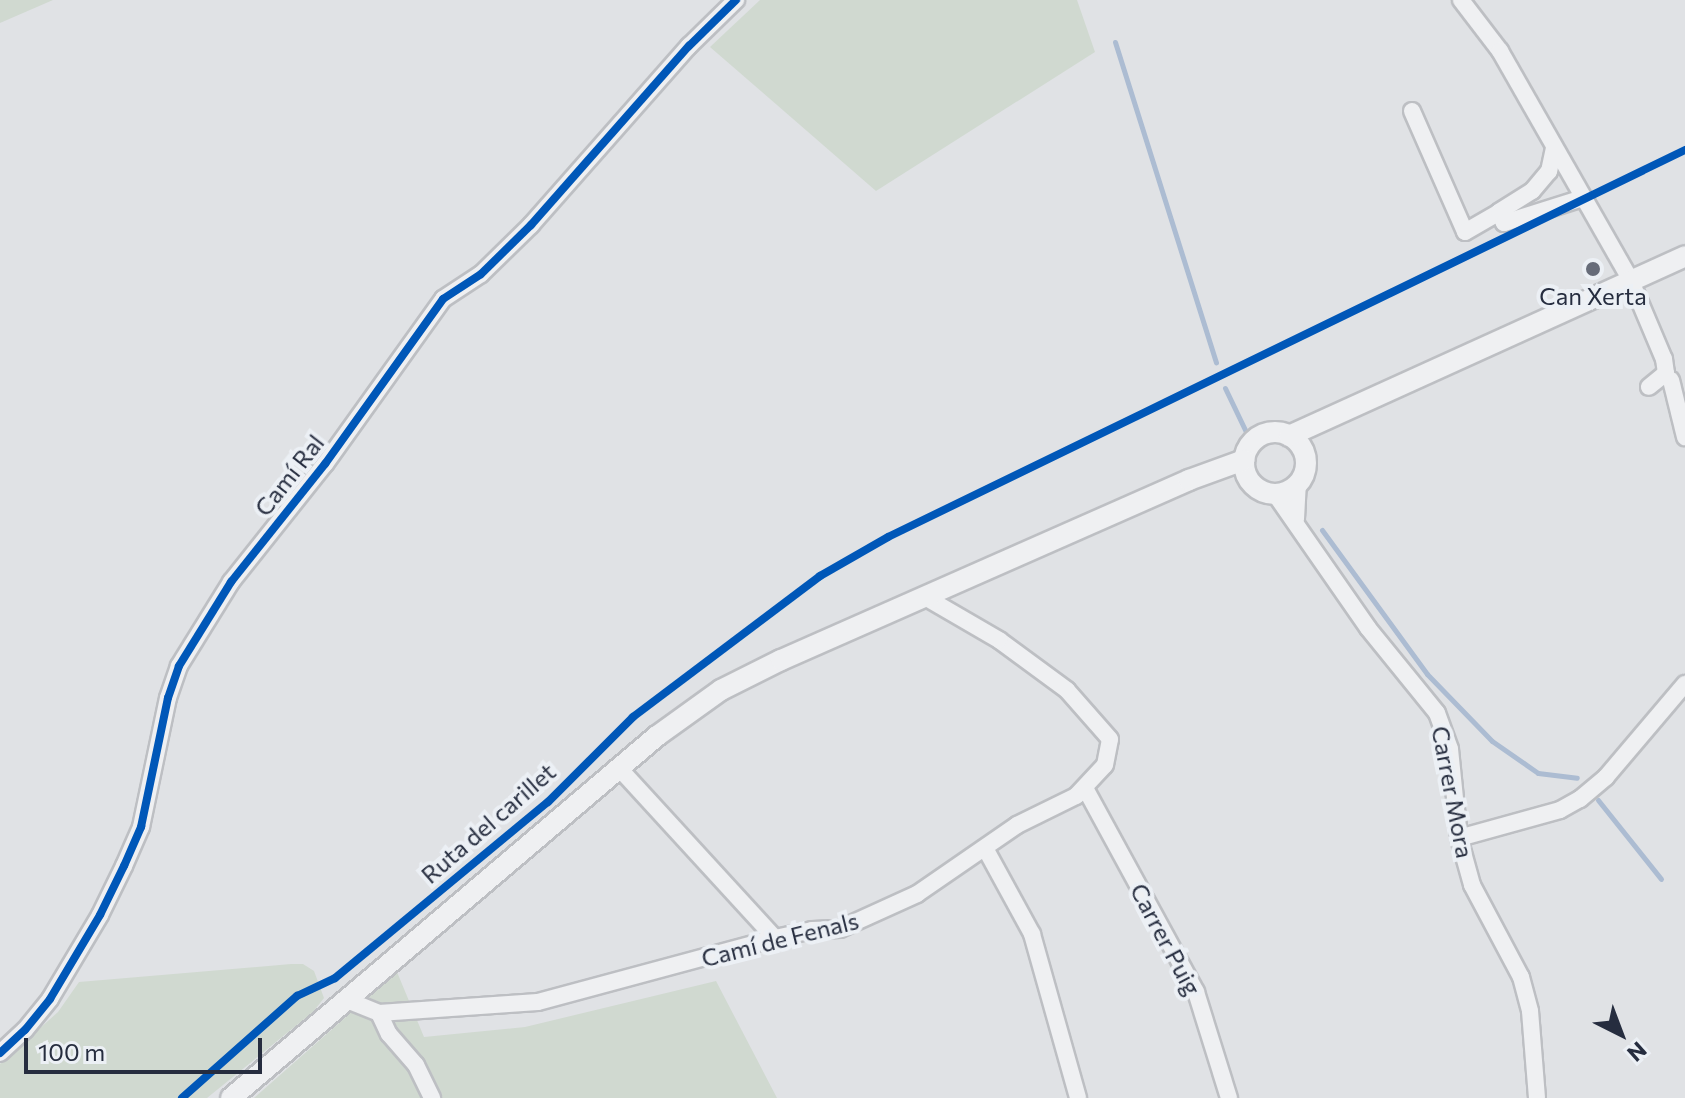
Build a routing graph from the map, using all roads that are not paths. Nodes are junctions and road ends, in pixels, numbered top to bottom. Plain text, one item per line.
1 (736, 0) edge
2 (1461, 0) edge
3 (1412, 111) dead end
4 (1554, 148) junction
5 (1583, 198) junction
6 (1499, 212) junction
7 (1685, 256) edge
8 (1631, 281) junction
9 (1671, 380) dead end
10 (1649, 387) dead end
11 (1334, 417) junction
12 (1289, 436) junction
13 (1685, 437) edge
14 (1304, 453) junction
15 (1244, 460) junction
16 (1189, 480) junction
17 (1250, 482) junction
18 (1298, 484) junction
19 (1275, 494) junction
20 (1296, 519) junction
21 (925, 597) junction
22 (1685, 684) edge
23 (619, 768) junction
24 (1085, 788) junction
25 (1459, 838) junction
26 (985, 848) junction
27 (775, 938) junction
28 (347, 1000) junction
29 (379, 1013) junction
30 (0, 1053) edge
31 (231, 1098) edge
32 (432, 1098) edge
33 (1078, 1098) edge
34 (1229, 1098) edge
35 (1537, 1098) edge

1 - 30 street, Camí Ral
2 - 4 street
3 - 6 street
4 - 5 street
4 - 6 street
5 - 6 street
5 - 8 street
7 - 8 street
8 - 10 street
8 - 11 street
9 - 13 street
11 - 12 street
11 - 14 street
12 - 14 street
12 - 15 street
14 - 18 street
15 - 16 street
15 - 17 street
16 - 17 street
16 - 21 street
17 - 19 street
18 - 19 street
18 - 20 street
19 - 20 street, Carrer Mora
20 - 25 street, Carrer Mora
21 - 23 street
21 - 24 street, Camí de Fenals
22 - 25 street
23 - 27 street
23 - 28 street
24 - 26 street, Camí de Fenals
24 - 34 street, Carrer Puig
25 - 35 street, Carrer Mora
26 - 27 street, Camí de Fenals
26 - 33 street
27 - 29 street, Camí de Fenals
28 - 29 street, Camí de Fenals
28 - 31 street
29 - 32 street

